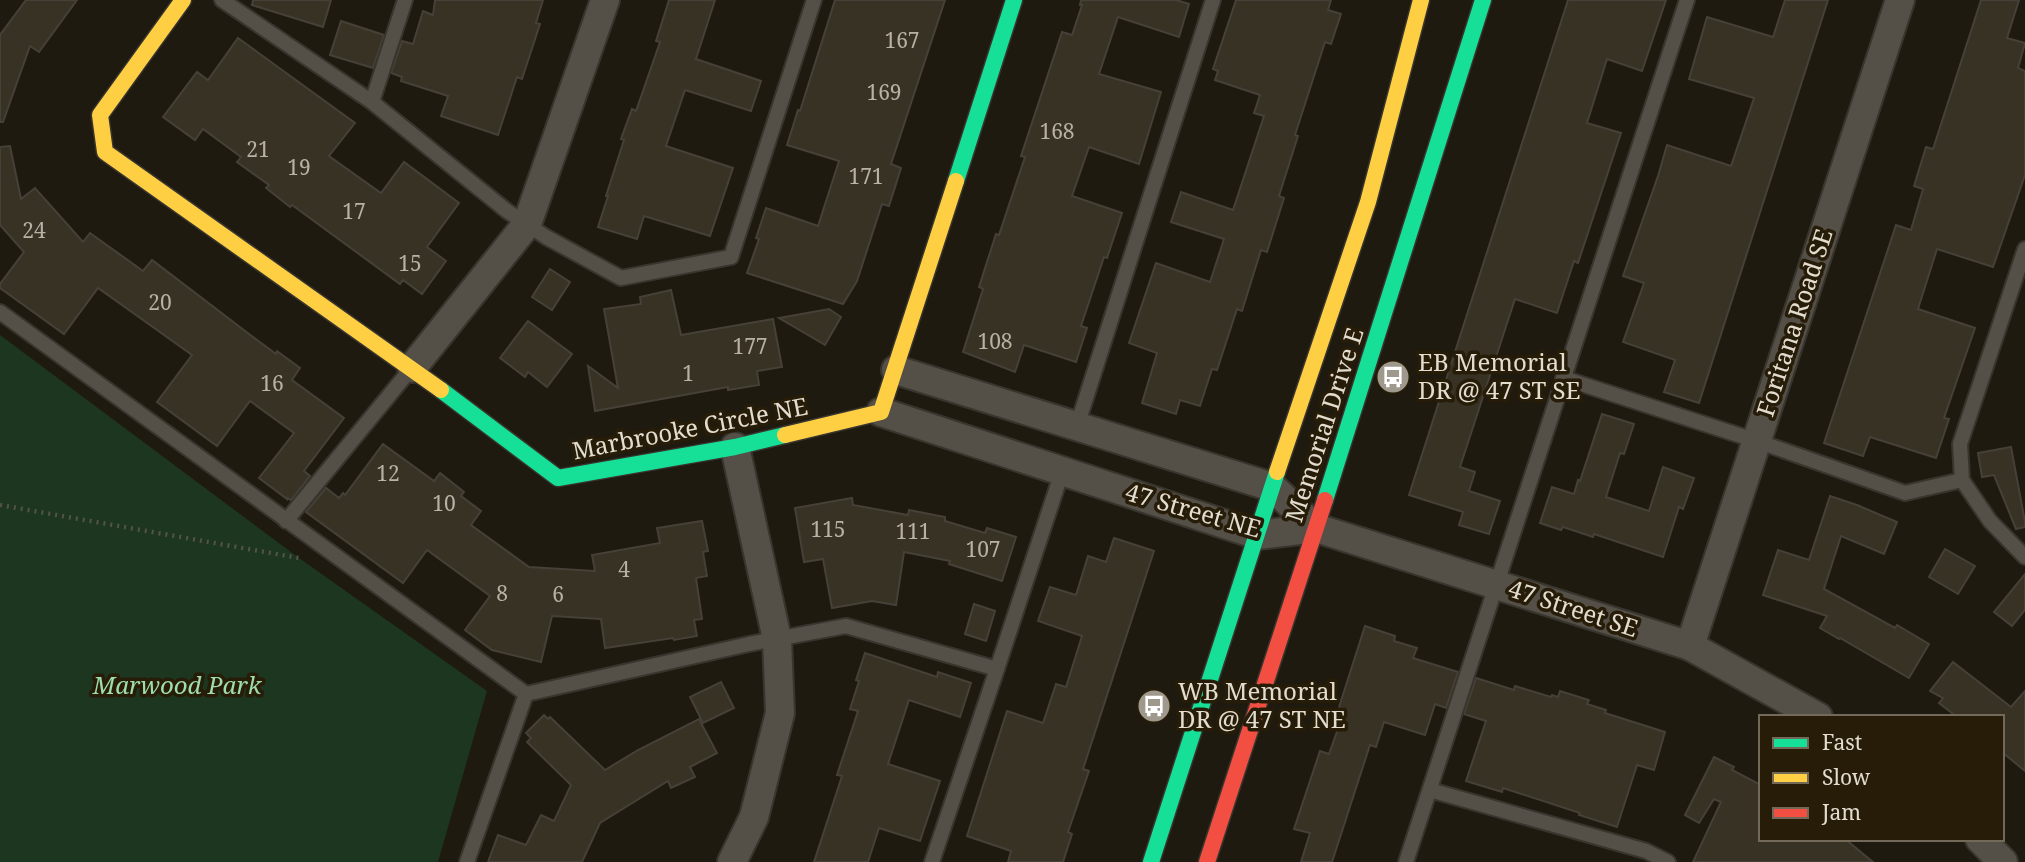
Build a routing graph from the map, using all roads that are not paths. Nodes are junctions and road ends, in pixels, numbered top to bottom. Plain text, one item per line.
1 (183, 0) edge
2 (222, 0) edge
3 (405, 0) edge
4 (605, 0) edge
5 (814, 0) edge
6 (1014, 0) edge
7 (1213, 0) edge
8 (1421, 0) edge
9 (1483, 0) edge
10 (1687, 0) edge
11 (1900, 0) edge
12 (372, 102) junction
13 (527, 224) junction
14 (2025, 250) edge
15 (0, 312) edge
16 (412, 368) junction
17 (896, 370) junction
18 (1563, 378) junction
19 (881, 412) junction
20 (1077, 426) junction
21 (1757, 441) junction
22 (735, 447) junction
23 (1062, 472) junction
24 (1962, 480) junction
25 (1272, 487) junction
26 (286, 521) junction
27 (1316, 528) junction
28 (1258, 535) junction
29 (2025, 557) edge
30 (1496, 584) junction
31 (777, 639) junction
32 (1690, 646) junction
33 (997, 669) junction
34 (526, 694) junction
35 (1814, 715) edge
36 (1430, 790) junction
37 (1982, 841) edge
38 (467, 862) edge
39 (732, 862) edge
40 (932, 862) edge
41 (1151, 862) edge
42 (1207, 862) edge
43 (1406, 862) edge
44 (1668, 862) edge
45 (2003, 862) edge

1 - 16 main road, Marbrooke Circle NE
2 - 12 lane
3 - 12 lane
4 - 13 street
5 - 13 lane
6 - 17 main road
7 - 20 lane
8 - 25 main road, Memorial Drive E
9 - 27 main road, Memorial Drive E
10 - 18 lane
11 - 21 street, Foritana Road SE
12 - 13 lane
13 - 16 street
14 - 24 lane
15 - 26 lane
16 - 22 main road, Marbrooke Circle NE
16 - 26 lane
17 - 19 main road
17 - 20 street, 47 Street NE
18 - 21 lane
18 - 30 lane
19 - 22 main road, Marbrooke Circle NE
19 - 23 street, 47 Street NE
20 - 25 street, 47 Street NE
21 - 24 lane
21 - 32 street, Foritana Road SE
22 - 31 street
23 - 28 street, 47 Street NE
23 - 33 lane
24 - 29 lane
25 - 27 street, 47 Street NE
25 - 28 main road, Memorial Drive E
26 - 34 lane
27 - 28 street, 47 Street NE
27 - 30 street, 47 Street SE
27 - 42 main road, Memorial Drive E
28 - 41 main road, Memorial Drive E
30 - 32 street, 47 Street SE
30 - 36 lane
31 - 33 lane
31 - 34 lane
31 - 39 street
32 - 35 street, 47 Street SE
33 - 40 lane
34 - 38 lane
36 - 43 lane
36 - 44 lane
37 - 45 street

